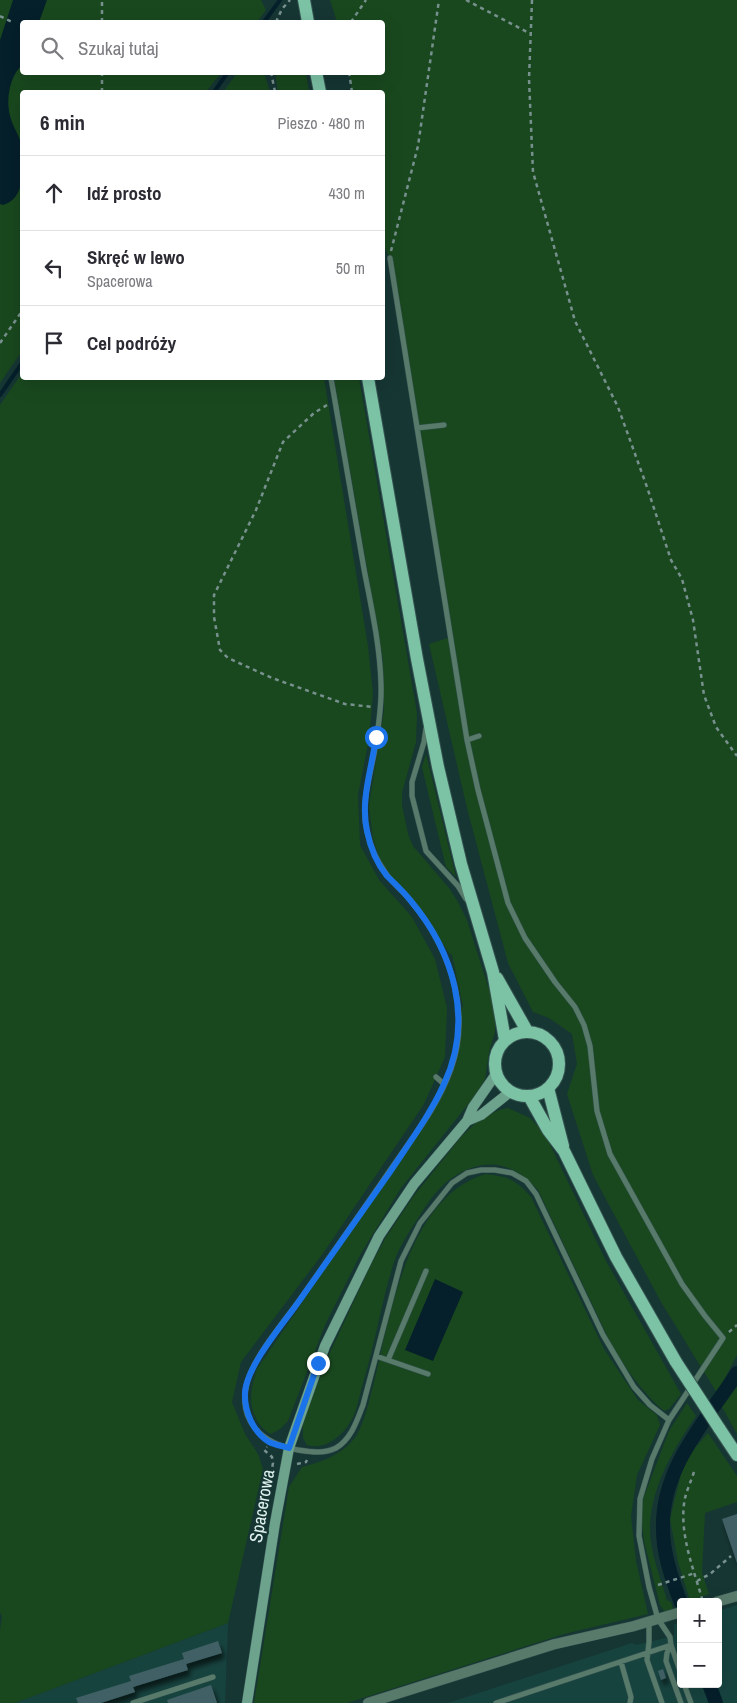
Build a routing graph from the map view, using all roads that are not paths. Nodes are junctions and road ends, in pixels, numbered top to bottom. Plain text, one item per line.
1 (304, 5) edge
2 (308, 20) edge
3 (317, 75) edge
4 (320, 90) edge
5 (390, 258) road end
6 (331, 380) edge
7 (368, 380) edge
8 (444, 425) dead end
9 (417, 428) junction
10 (425, 703) junction
11 (479, 736) dead end
12 (467, 740) junction
13 (478, 924) junction
14 (493, 972) junction
15 (527, 1031) junction
16 (505, 1040) junction
17 (496, 1074) junction
18 (436, 1077) dead end
19 (444, 1084) junction
20 (548, 1088) junction
21 (510, 1092) junction
22 (529, 1096) junction
23 (467, 1121) junction
24 (564, 1151) junction
25 (426, 1271) dead end
26 (376, 1356) junction
27 (388, 1360) junction
28 (428, 1374) dead end
29 (669, 1420) junction
30 (289, 1448) junction
31 (737, 1455) edge
32 (737, 1596) edge
33 (722, 1600) edge
34 (677, 1613) edge
35 (653, 1620) junction
36 (671, 1645) junction
37 (646, 1654) junction
38 (621, 1662) junction
39 (677, 1662) edge
40 (213, 1677) dead end
41 (685, 1688) edge
42 (133, 1703) edge
43 (247, 1703) edge
44 (368, 1703) edge
45 (496, 1703) edge
46 (630, 1703) edge
47 (662, 1703) edge
48 (681, 1703) edge
49 (691, 1703) edge

1 - 2 main road
3 - 4 main road
5 - 9 lane
6 - 19 lane
7 - 10 main road
8 - 9 lane
9 - 12 lane
10 - 13 main road
10 - 13 lane
11 - 12 lane
12 - 29 lane
13 - 14 main road
14 - 15 main road
14 - 16 main road
15 - 16 main road
15 - 20 main road
16 - 17 main road
17 - 21 main road
17 - 23 street, Spacerowa
18 - 19 lane
19 - 30 lane
20 - 22 main road
20 - 24 main road
21 - 22 main road
21 - 23 street, Spacerowa
22 - 24 main road
23 - 30 street, Spacerowa
24 - 31 main road, bridge
25 - 27 lane
26 - 27 lane
26 - 29 lane
26 - 30 lane
27 - 28 lane
29 - 35 lane
30 - 43 street, Spacerowa
32 - 33 street
34 - 35 street
35 - 36 lane
35 - 37 lane
35 - 44 street
36 - 37 lane
36 - 39 lane
36 - 48 lane
37 - 38 lane
37 - 47 lane
38 - 45 lane
38 - 46 lane
40 - 42 lane
41 - 49 lane

